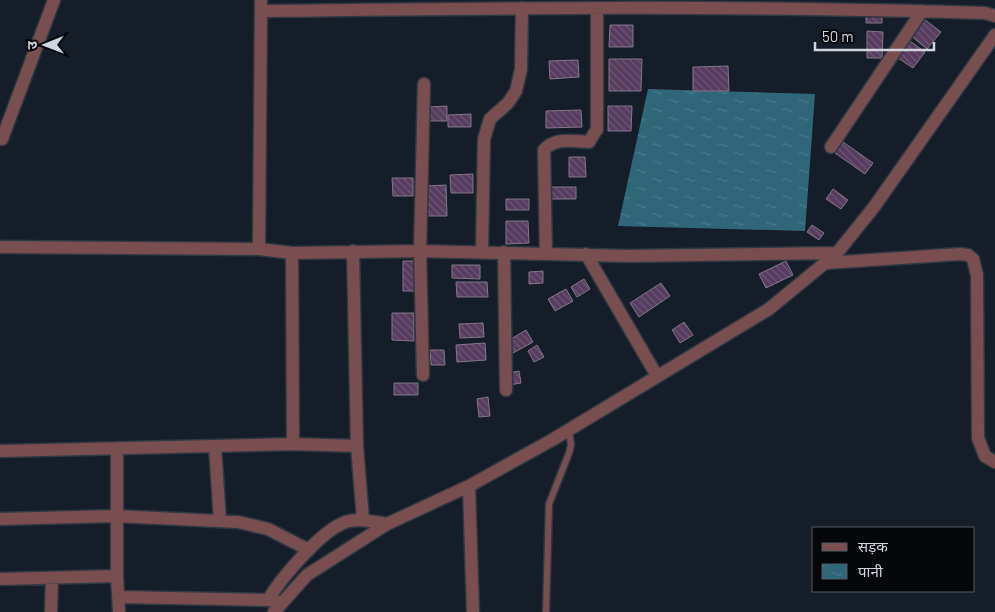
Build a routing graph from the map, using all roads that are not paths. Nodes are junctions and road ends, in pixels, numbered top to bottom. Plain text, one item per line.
1 (54, 0) edge
2 (348, 5) edge
3 (592, 5) edge
4 (668, 5) edge
5 (832, 5) edge
6 (261, 6) edge
7 (522, 8) junction
8 (922, 11) junction
9 (995, 16) edge
10 (995, 34) edge
11 (424, 84) dead end
12 (2, 139) dead end
13 (831, 147) dead end
14 (0, 247) edge
15 (259, 249) junction
16 (353, 251) junction
17 (420, 251) junction
18 (292, 252) junction
19 (482, 252) junction
20 (504, 252) junction
21 (837, 253) junction
22 (546, 254) junction
23 (586, 254) junction
24 (826, 263) junction
25 (423, 375) dead end
26 (657, 376) junction
27 (506, 390) dead end
28 (569, 429) junction
29 (293, 444) junction
30 (215, 446) junction
31 (357, 446) junction
32 (117, 448) junction
33 (0, 451) edge
34 (995, 462) edge
35 (469, 486) junction
36 (116, 516) junction
37 (0, 519) edge
38 (364, 520) junction
39 (220, 521) junction
40 (387, 524) junction
41 (309, 550) junction
42 (117, 576) junction
43 (52, 578) junction
44 (0, 579) edge
45 (118, 596) junction
46 (268, 600) junction
47 (278, 607) edge
48 (51, 612) edge
49 (119, 612) edge
50 (473, 612) edge
51 (546, 612) edge

1 - 12 street
2 - 6 street
2 - 7 street
3 - 4 street
3 - 7 street
3 - 22 street
4 - 5 street
5 - 8 street
6 - 15 street
7 - 19 street
8 - 9 street
8 - 13 street
10 - 21 street
11 - 17 street
14 - 15 street
15 - 18 street
16 - 17 street
16 - 18 street
16 - 31 street
17 - 19 street
17 - 25 street
18 - 29 street
19 - 20 street
20 - 22 street
20 - 27 street
21 - 23 street
21 - 24 street
22 - 23 street
23 - 26 street
24 - 26 street
24 - 34 street
26 - 28 street
28 - 35 street
28 - 51 lane
29 - 30 street
29 - 31 street
30 - 32 street
30 - 39 street
31 - 38 street
32 - 33 street
32 - 36 street
35 - 40 street
35 - 50 street
36 - 37 street
36 - 39 street
36 - 42 street
38 - 40 street
38 - 41 street
39 - 41 street
40 - 47 street
41 - 46 street
42 - 43 street
42 - 45 street
43 - 44 street
43 - 48 street
45 - 46 street
45 - 49 street
46 - 47 street

